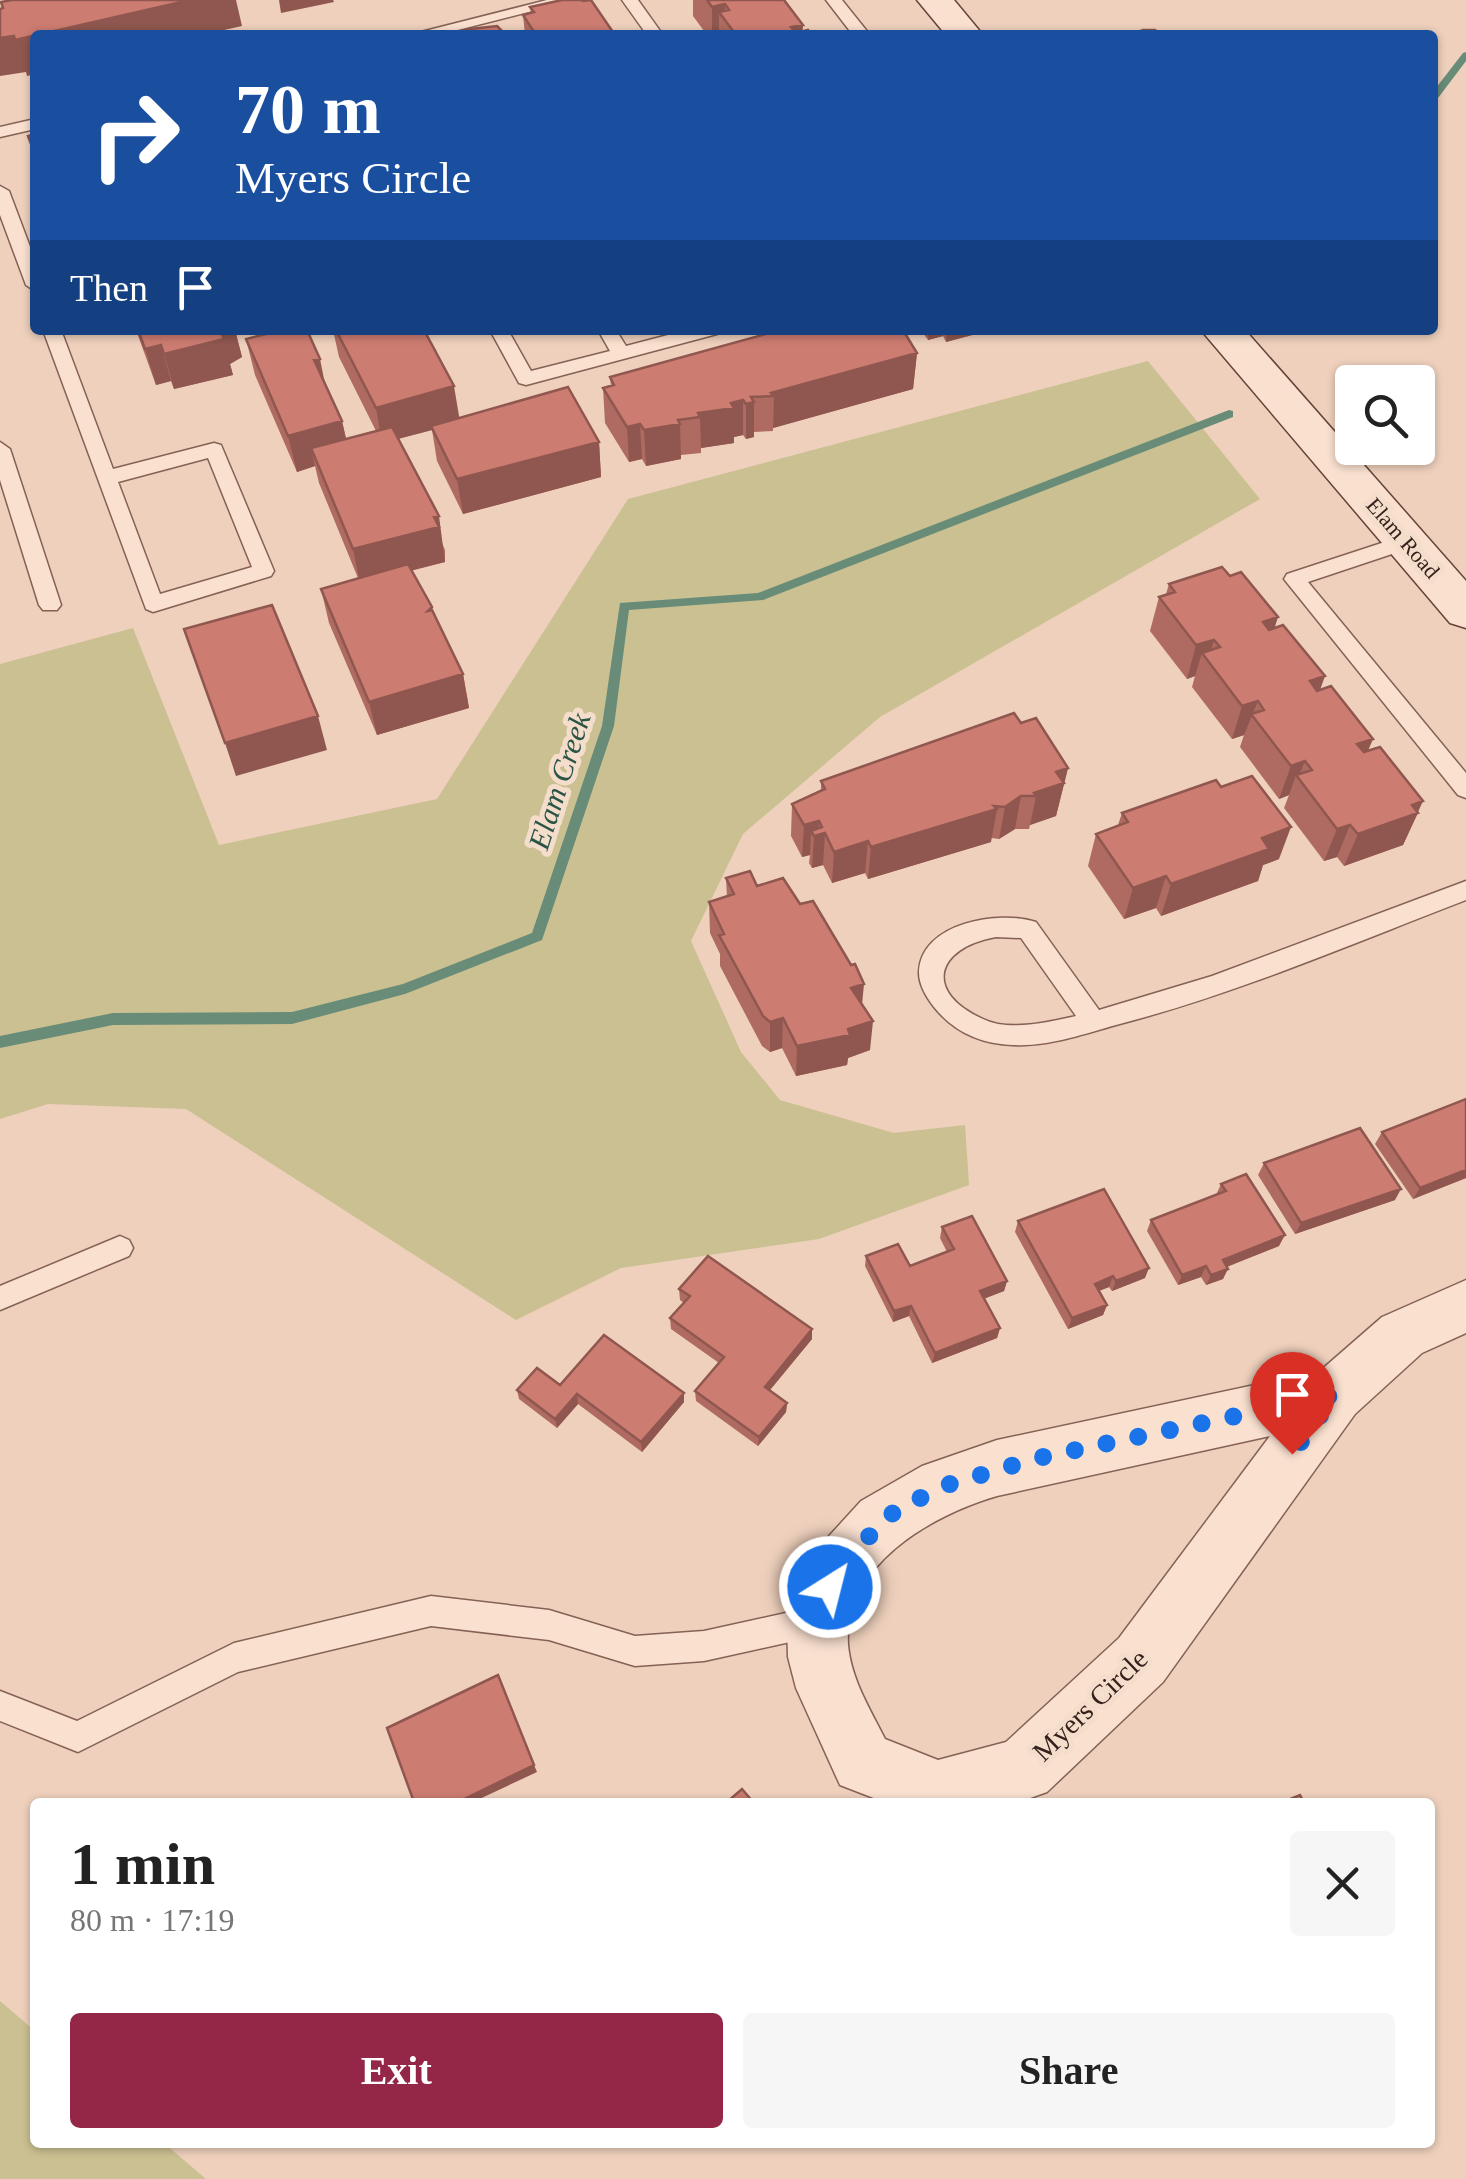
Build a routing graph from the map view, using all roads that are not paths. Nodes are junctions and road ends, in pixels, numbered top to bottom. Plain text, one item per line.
1 (568, 0) edge
2 (630, 0) edge
3 (834, 0) edge
4 (935, 0) edge
5 (439, 30) edge
6 (651, 30) edge
7 (858, 30) edge
8 (961, 30) edge
9 (30, 125) edge
10 (0, 132) edge
11 (0, 191) edge
12 (30, 272) edge
13 (54, 335) edge
14 (502, 335) edge
15 (610, 335) edge
16 (691, 335) edge
17 (1226, 335) edge
18 (621, 354) junction
19 (0, 450) edge
20 (106, 478) junction
21 (5, 480) edge
22 (1406, 542) junction
23 (50, 605) dead end
24 (1466, 611) edge
25 (1466, 789) edge
26 (1466, 890) edge
27 (1094, 1022) junction
28 (120, 1248) dead end
29 (0, 1298) edge
30 (1466, 1306) edge
31 (1335, 1395) junction
32 (822, 1620) junction
33 (0, 1706) edge

1 - 5 lane
2 - 6 lane
3 - 7 lane
4 - 8 main road
9 - 10 lane
11 - 12 lane
13 - 20 lane
14 - 18 lane
15 - 18 lane
16 - 18 lane
17 - 22 main road, Elam Road
19 - 21 lane
20 - 20 lane
21 - 23 lane
22 - 24 main road, Elam Road
22 - 25 lane
26 - 27 lane
27 - 27 lane
28 - 29 lane
30 - 31 street
31 - 32 street, Myers Circle
31 - 32 street, Myers Circle
32 - 33 lane

